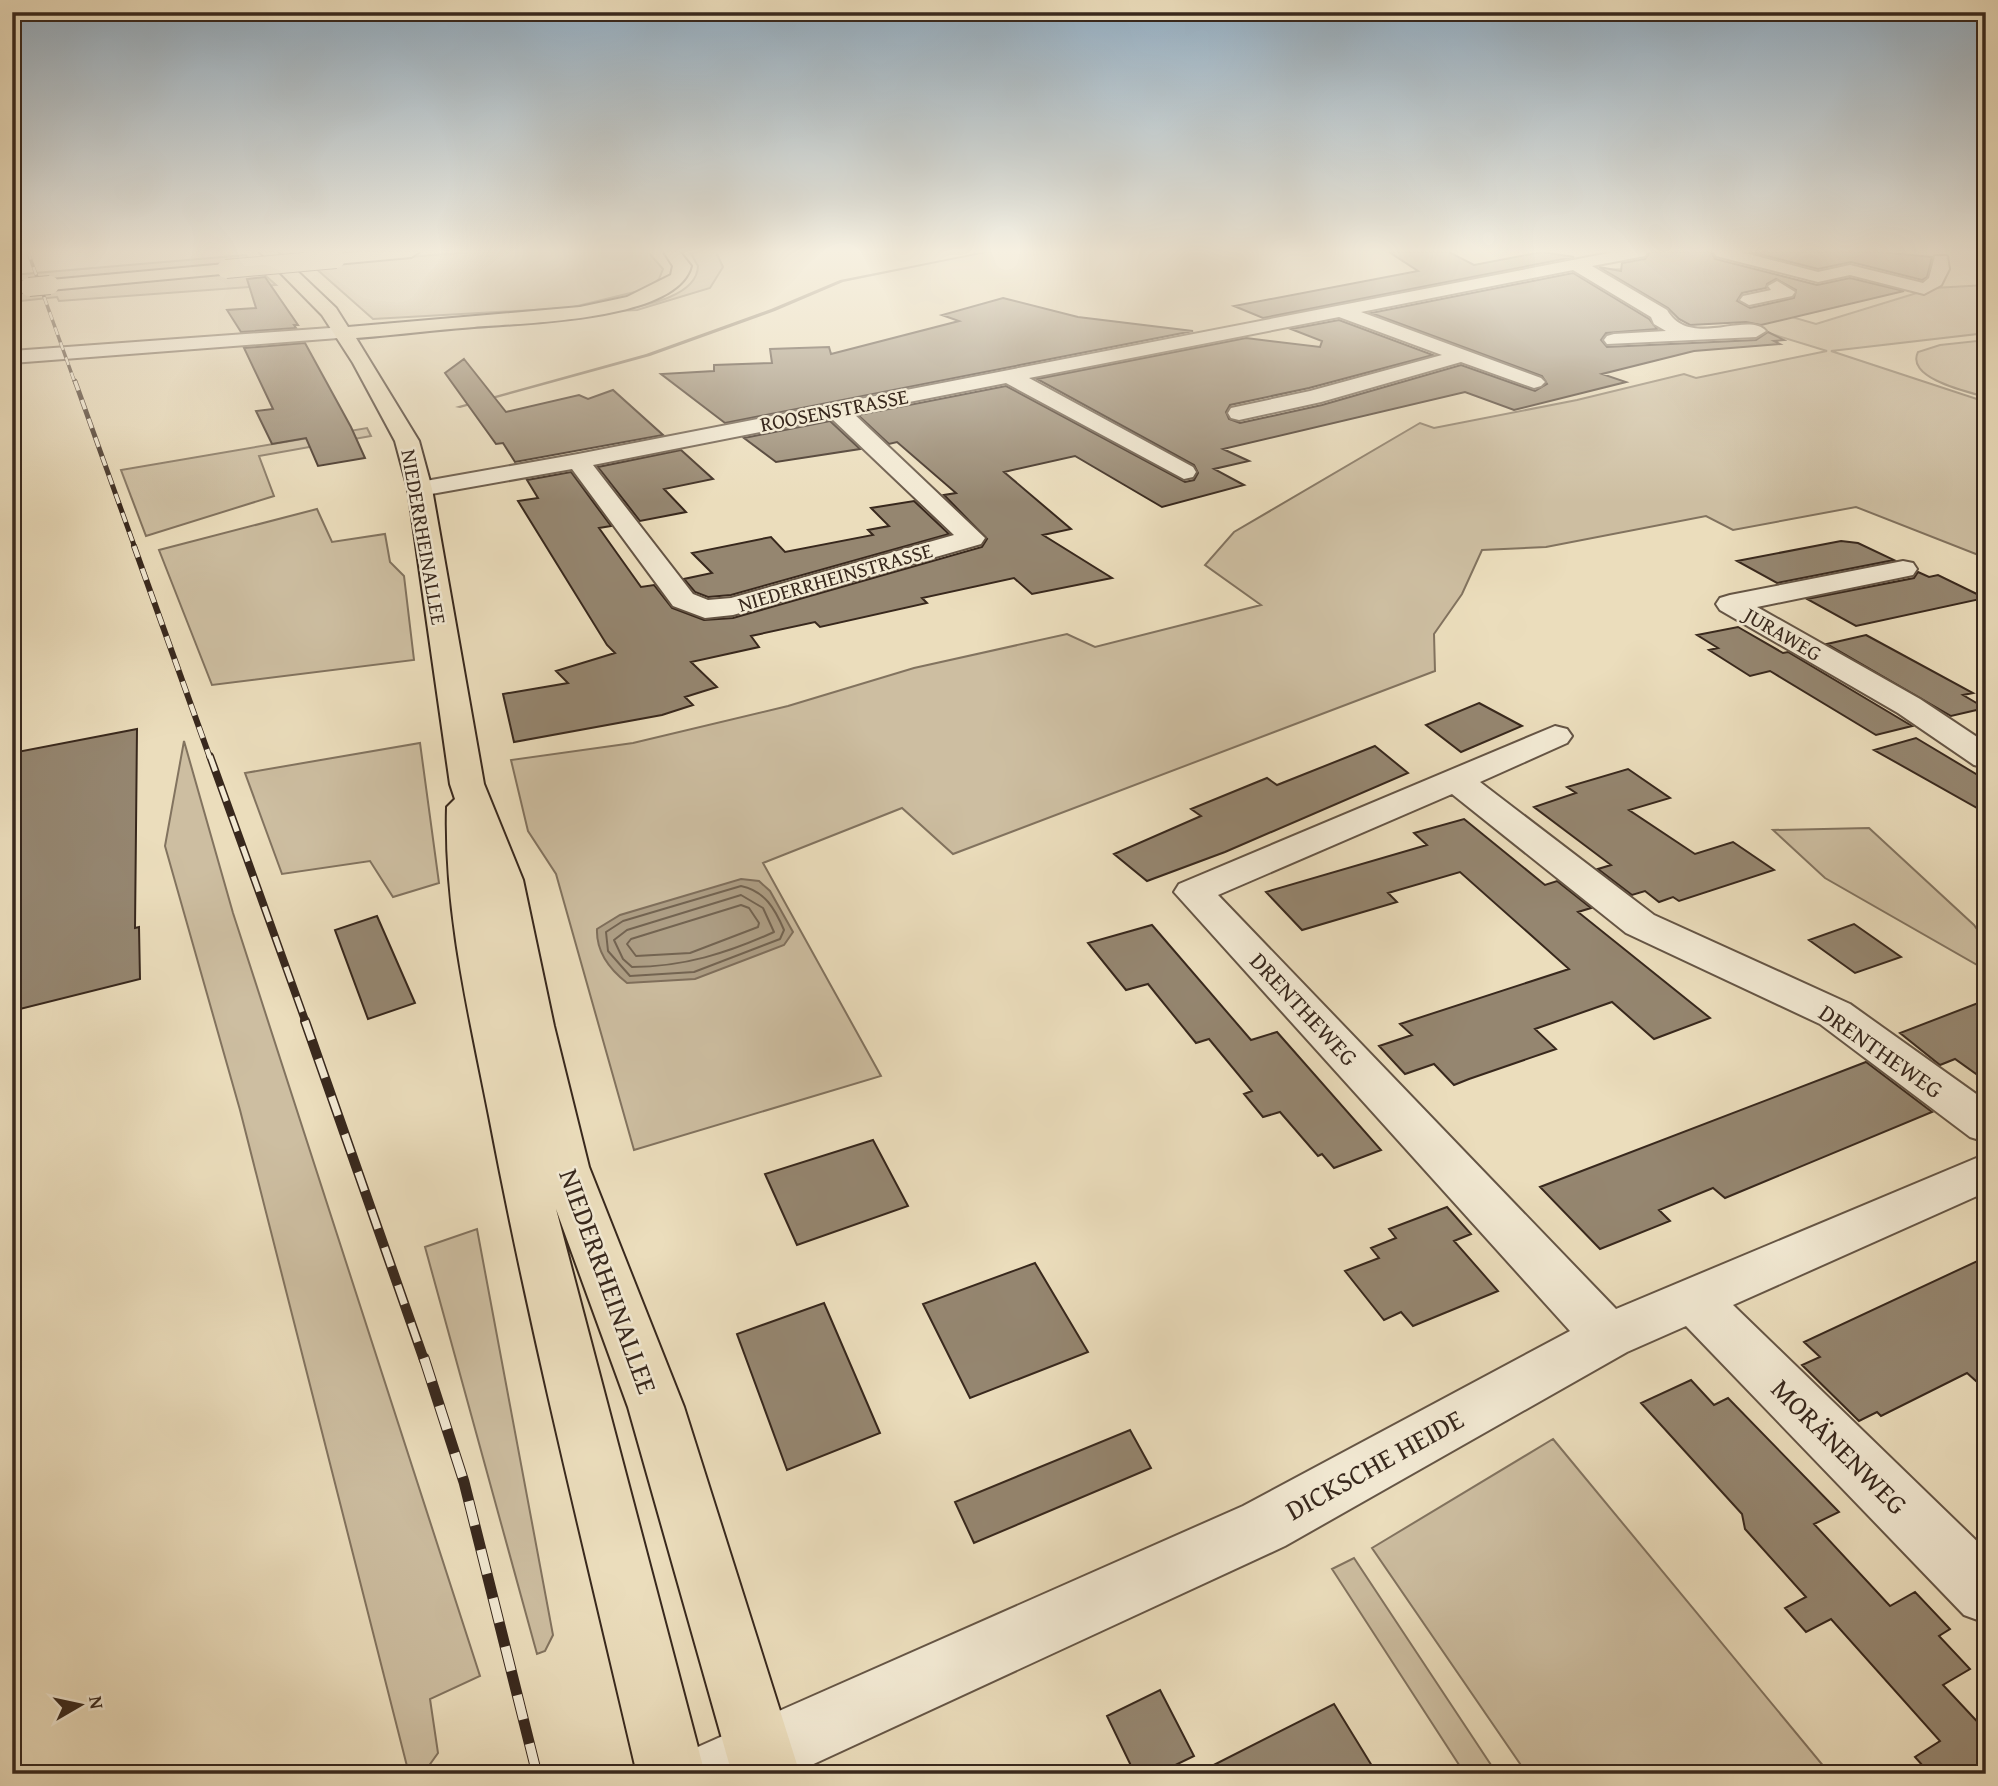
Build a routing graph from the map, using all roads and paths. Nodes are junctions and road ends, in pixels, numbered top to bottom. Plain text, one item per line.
1 (278, 335) edge
2 (345, 335) edge
3 (395, 335) edge
4 (1221, 335) edge
5 (1406, 335) edge
6 (1698, 335) edge
7 (1689, 336) joint
8 (1614, 340) dead end
9 (1461, 356) junction
10 (12, 357) edge
11 (363, 363) junction
12 (1009, 376) junction
13 (1534, 382) dead end
14 (835, 410) junction
15 (1239, 414) dead end
16 (578, 461) junction
17 (1184, 472) dead end
18 (420, 489) junction
19 (1903, 569) dead end
20 (1986, 731) edge
21 (1555, 736) dead end
22 (1953, 739) junction
23 (1986, 758) edge
24 (1456, 780) junction
25 (467, 784) junction
26 (1986, 1125) edge
27 (1986, 1172) edge
28 (1693, 1300) junction
29 (1608, 1336) junction
30 (1986, 1593) edge
31 (748, 1767) edge
32 (671, 1774) edge

1 - 10 street
2 - 11 main road, NIEDERRHEINALLEE
3 - 11 main road
4 - 12 street, ROOSENSTRASSE
5 - 9 street
6 - 7 street
7 - 8 street
9 - 13 street
9 - 15 street
11 - 18 main road, NIEDERRHEINALLEE
12 - 14 street, ROOSENSTRASSE
12 - 17 street
14 - 16 street, ROOSENSTRASSE
14 - 16 street, NIEDERRHEINSTRASSE
16 - 18 street, ROOSENSTRASSE
18 - 25 main road, NIEDERRHEINALLEE
19 - 22 street, JURAWEG
20 - 22 street
21 - 24 street, DRENTHEWEG
22 - 23 street, JURAWEG
24 - 26 street, DRENTHEWEG
24 - 29 street, DRENTHEWEG
25 - 31 main road, NIEDERRHEINALLEE
25 - 32 main road, NIEDERRHEINALLEE
27 - 28 street, DICKSCHE HEIDE
28 - 29 street, DICKSCHE HEIDE
28 - 30 street, MORÄNENWEG
29 - 31 street, DICKSCHE HEIDE

